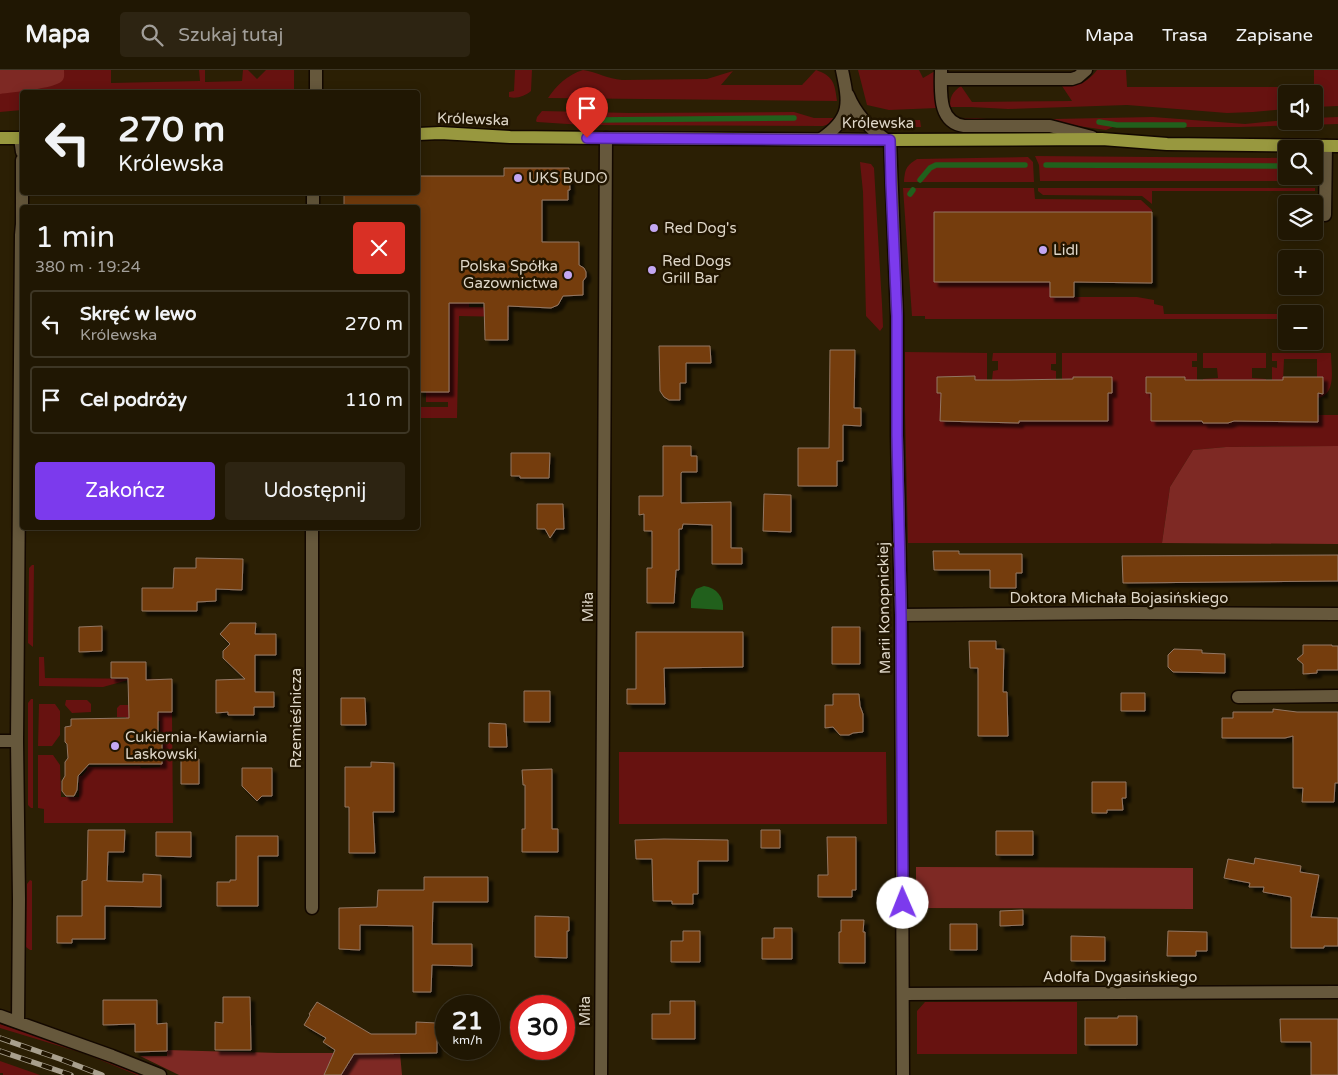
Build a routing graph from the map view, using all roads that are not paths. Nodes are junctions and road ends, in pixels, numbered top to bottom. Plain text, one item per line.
1 (316, 70) edge
2 (842, 70) edge
3 (1086, 70) edge
4 (941, 75) edge
5 (846, 89) junction
6 (316, 90) edge
7 (420, 134) edge
8 (0, 138) edge
9 (20, 138) edge
10 (606, 138) junction
11 (821, 139) junction
12 (888, 140) junction
13 (1102, 140) junction
14 (1332, 146) edge
15 (1325, 215) dead end
16 (20, 244) edge
17 (312, 530) edge
18 (1338, 614) edge
19 (901, 615) junction
20 (1338, 696) edge
21 (1238, 697) dead end
22 (0, 741) edge
23 (17, 741) junction
24 (312, 908) dead end
25 (1338, 992) edge
26 (903, 994) junction
27 (0, 1016) edge
28 (18, 1022) junction
29 (160, 1075) edge
30 (601, 1075) edge
31 (903, 1075) edge

1 - 6 street
2 - 5 street
3 - 4 street
4 - 13 street
5 - 11 street
5 - 12 street
7 - 10 main road, Królewska
8 - 9 main road
10 - 11 main road, Królewska
10 - 30 street, Miła
11 - 12 main road, Królewska
12 - 13 main road, Królewska
12 - 19 street, Marii Konopnickiej
13 - 14 main road, Królewska
14 - 15 street
16 - 23 street
17 - 24 street, Rzemieślnicza
18 - 19 street, Doktora Michała Bojasińskiego
19 - 26 street, Marii Konopnickiej
20 - 21 street
22 - 23 street
23 - 28 street
25 - 26 street, Adolfa Dygasińskiego
26 - 31 street, Marii Konopnickiej
27 - 28 street
28 - 29 street

